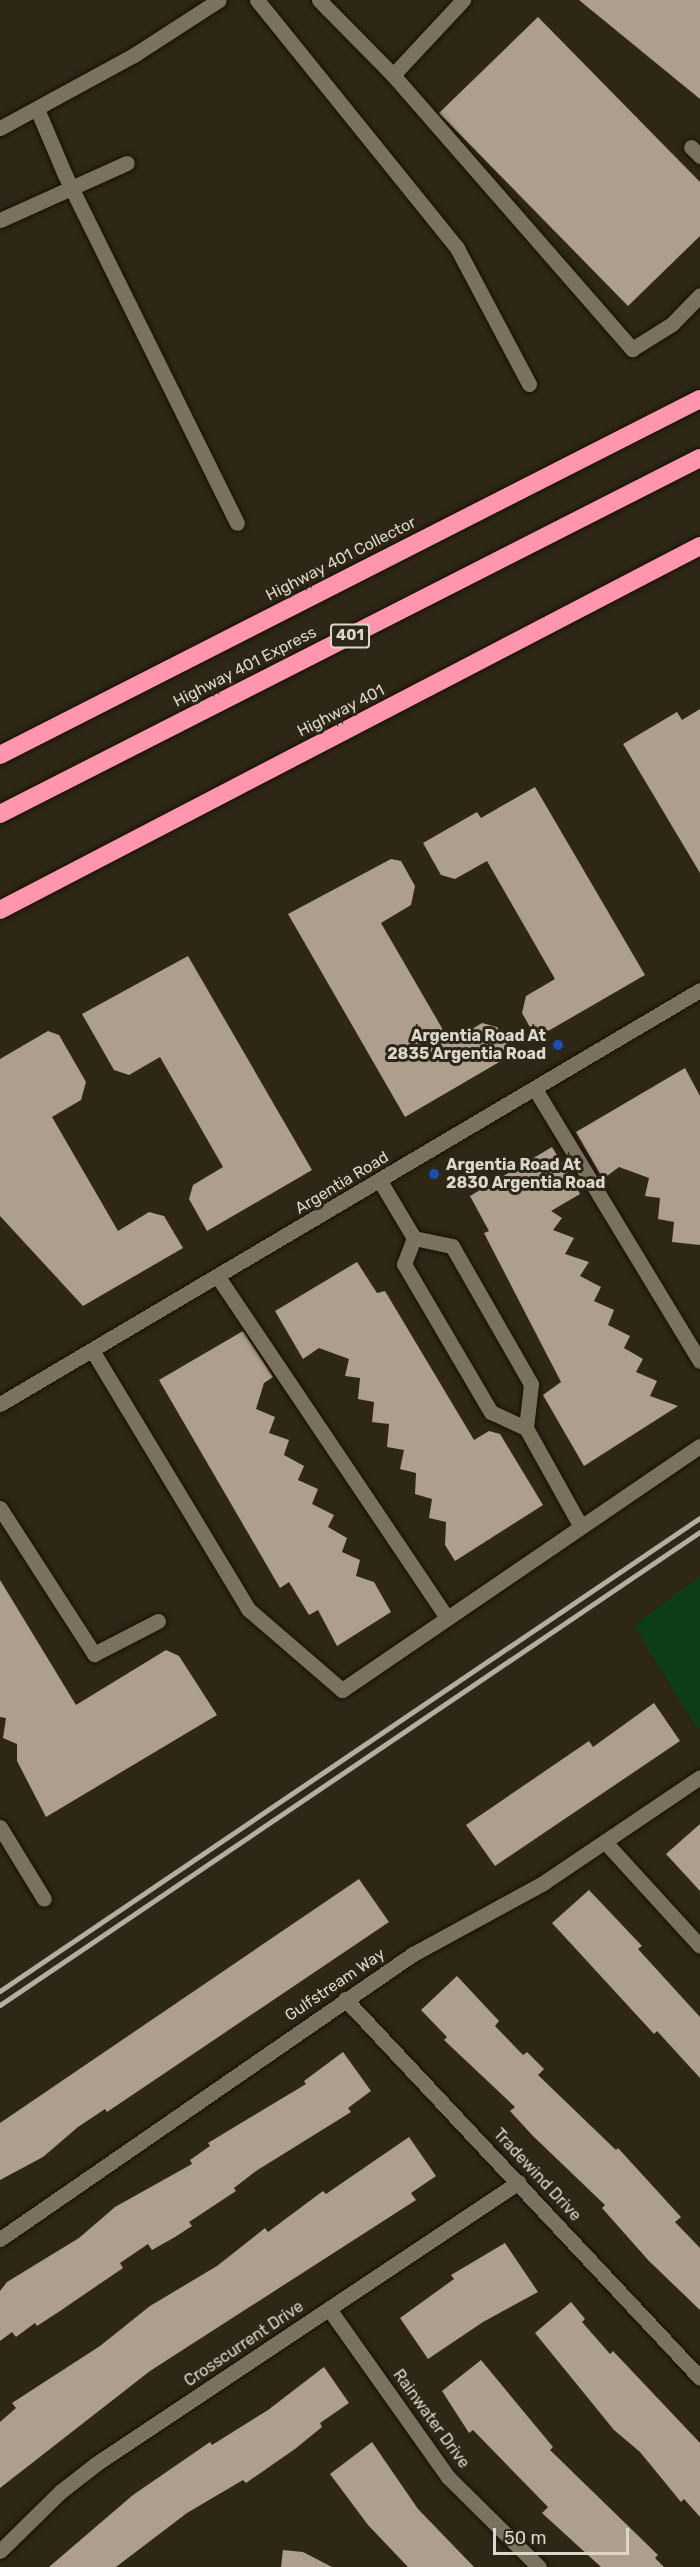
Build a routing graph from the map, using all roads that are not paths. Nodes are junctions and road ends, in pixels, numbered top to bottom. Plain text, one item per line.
1 (219, 0) edge
2 (257, 0) edge
3 (319, 0) edge
4 (463, 0) edge
5 (393, 75) junction
6 (37, 109) junction
7 (0, 128) edge
8 (127, 163) dead end
9 (71, 187) junction
10 (0, 220) edge
11 (700, 295) edge
12 (529, 384) dead end
13 (700, 399) edge
14 (700, 458) edge
15 (237, 523) dead end
16 (700, 546) edge
17 (0, 754) edge
18 (0, 814) edge
19 (0, 910) edge
20 (700, 990) edge
21 (535, 1089) junction
22 (380, 1181) junction
23 (414, 1238) junction
24 (218, 1277) junction
25 (92, 1350) junction
26 (700, 1361) edge
27 (0, 1404) edge
28 (526, 1428) junction
29 (700, 1446) edge
30 (0, 1508) edge
31 (581, 1527) junction
32 (447, 1618) junction
33 (158, 1621) dead end
34 (700, 1777) edge
35 (0, 1827) edge
36 (606, 1843) junction
37 (44, 1899) dead end
38 (700, 1946) edge
39 (345, 1999) junction
40 (519, 2182) junction
41 (0, 2239) edge
42 (329, 2309) junction
43 (700, 2378) edge
44 (0, 2552) edge
45 (539, 2567) edge

1 - 6 street
2 - 12 street
3 - 5 street
4 - 5 street
5 - 11 street
6 - 7 street
6 - 9 street
8 - 9 street
9 - 10 street
9 - 15 street
13 - 17 highway, Highway 401 Collector
14 - 18 highway, Highway 401 Express / 401
16 - 19 highway, Highway 401
20 - 21 street, Argentia Road
21 - 22 street, Argentia Road
21 - 26 street
22 - 23 street
22 - 24 street, Argentia Road
23 - 28 street
23 - 28 street
24 - 25 street, Argentia Road
24 - 32 street
25 - 27 street, Argentia Road
25 - 32 street
28 - 31 street
29 - 31 street
30 - 33 street
31 - 32 street
34 - 36 street, Gulfstream Way
35 - 37 street
36 - 38 street
36 - 39 street, Gulfstream Way
39 - 40 street, Tradewind Drive
39 - 41 street, Gulfstream Way
40 - 42 street, Crosscurrent Drive
40 - 43 street, Tradewind Drive
42 - 44 street, Crosscurrent Drive
42 - 45 street, Rainwater Drive

